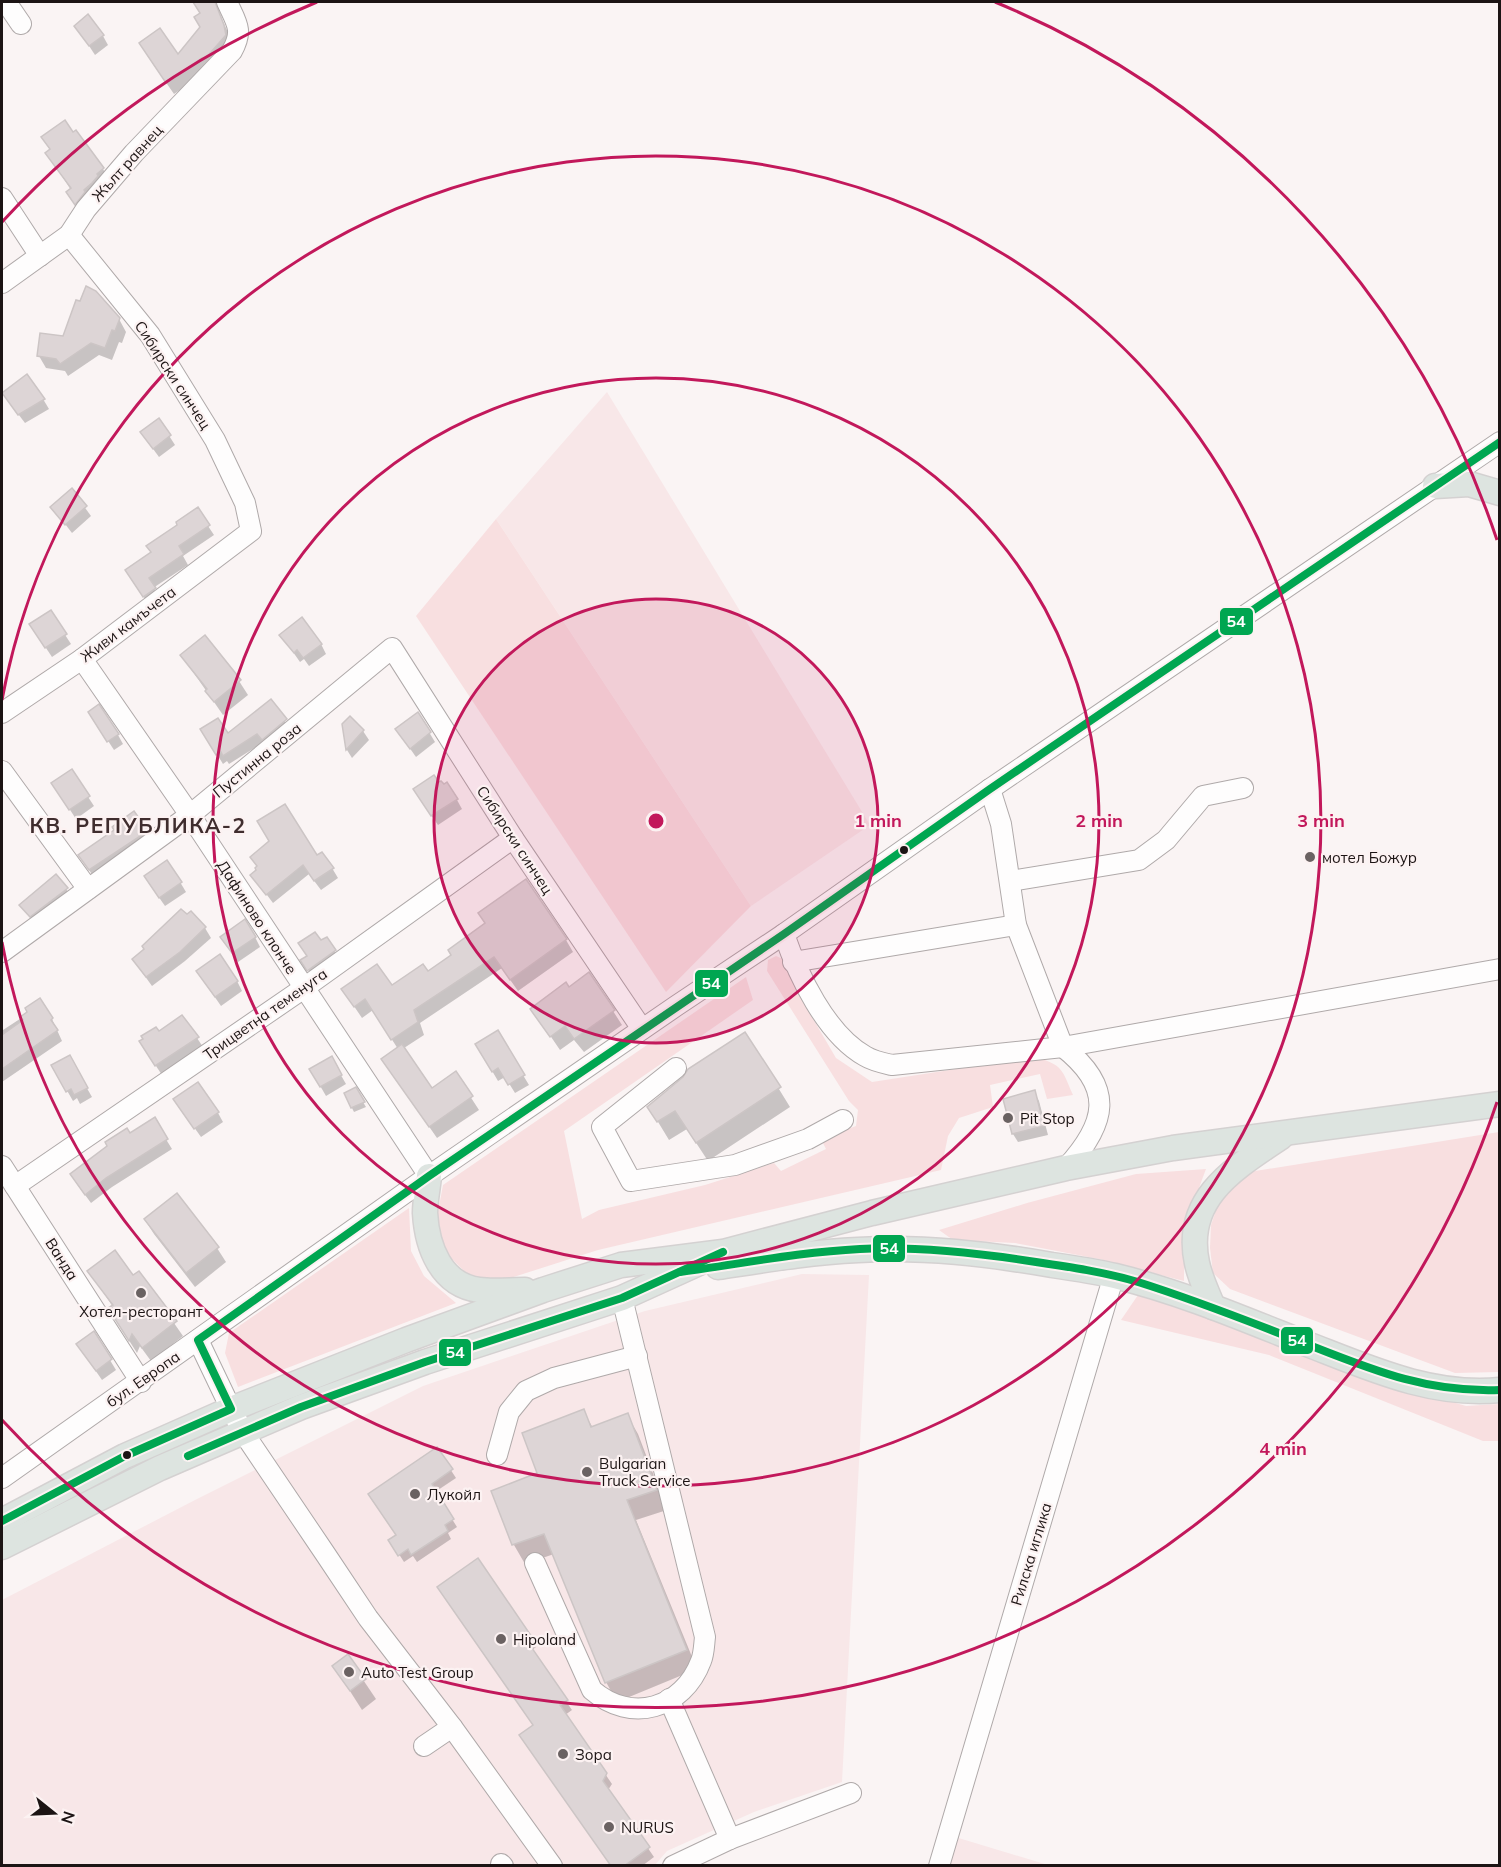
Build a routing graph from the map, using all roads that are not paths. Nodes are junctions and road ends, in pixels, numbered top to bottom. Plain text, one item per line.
1 (6, 2) edge
2 (228, 2) edge
3 (21, 24) dead end
4 (2, 198) edge
5 (69, 235) junction
6 (40, 256) junction
7 (2, 283) edge
8 (1500, 442) edge
9 (1435, 486) junction
10 (1500, 493) edge
11 (251, 531) joint
12 (392, 648) joint
13 (82, 659) junction
14 (2, 713) edge
15 (2, 771) edge
16 (1243, 788) dead end
17 (990, 789) junction
18 (190, 815) junction
19 (513, 838) junction
20 (1011, 881) junction
21 (88, 889) junction
22 (1016, 925) junction
23 (784, 934) junction
24 (2, 952) edge
25 (793, 962) junction
26 (1500, 969) edge
27 (304, 988) junction
28 (642, 1029) junction
29 (1064, 1047) junction
30 (676, 1068) dead end
31 (1500, 1104) edge
32 (843, 1120) dead end
33 (1287, 1133) junction
34 (2, 1166) edge
35 (1066, 1168) junction
36 (429, 1176) junction
37 (15, 1186) junction
38 (723, 1252) junction
39 (680, 1272) junction
40 (1114, 1275) junction
41 (543, 1290) junction
42 (622, 1298) junction
43 (1213, 1307) junction
44 (198, 1340) junction
45 (637, 1356) junction
46 (141, 1382) junction
47 (1500, 1390) edge
48 (231, 1409) junction
49 (243, 1432) junction
50 (497, 1455) dead end
51 (2, 1478) edge
52 (2, 1521) edge
53 (2, 1547) edge
54 (535, 1563) dead end
55 (669, 1699) junction
56 (452, 1727) junction
57 (424, 1746) dead end
58 (851, 1793) dead end
59 (730, 1839) junction
60 (552, 1866) edge
61 (673, 1866) edge
62 (939, 1866) edge

1 - 3 street
2 - 5 street, Жълт равнец
4 - 6 street
5 - 6 street, Жълт равнец
5 - 11 street, Сибирски синчец
6 - 7 street, Жълт равнец
8 - 9 street, бул. Европа
9 - 10 main road
9 - 17 street, бул. Европа
11 - 13 street, Живи камъчета
12 - 18 street, Пустинна роза
12 - 19 street, Сибирски синчец
13 - 14 street, Живи камъчета
13 - 18 street, Дафиново клонче
15 - 21 street
16 - 20 street
17 - 20 street
17 - 23 street, бул. Европа
18 - 21 street, Пустинна роза
18 - 27 street, Дафиново клонче
19 - 27 street, Трицветна теменуга
19 - 28 street, Сибирски синчец
20 - 22 street
21 - 24 street, Пустинна роза
22 - 25 street
22 - 29 street
23 - 25 street
23 - 28 street, бул. Европа
25 - 29 street
26 - 29 street
27 - 36 street, Дафиново клонче
27 - 37 street, Трицветна теменуга
28 - 36 street, бул. Европа
29 - 35 street
30 - 32 street
31 - 33 main road
33 - 35 main road
33 - 43 main road
34 - 37 street, Ванда
35 - 38 main road
36 - 41 main road
36 - 44 street, бул. Европа
37 - 46 street, Ванда
38 - 39 main road
38 - 41 main road
39 - 40 main road
39 - 42 main road
40 - 43 main road
40 - 62 street, Рилска иглика
41 - 48 main road
42 - 45 street
42 - 49 main road
43 - 47 main road
44 - 46 street, бул. Европа
44 - 48 street
45 - 50 street
45 - 55 street
46 - 51 street, бул. Европа
48 - 49 street
48 - 52 main road
49 - 53 main road
49 - 56 street
54 - 55 street
55 - 59 street
56 - 57 street
56 - 60 street
58 - 59 street
59 - 61 street

